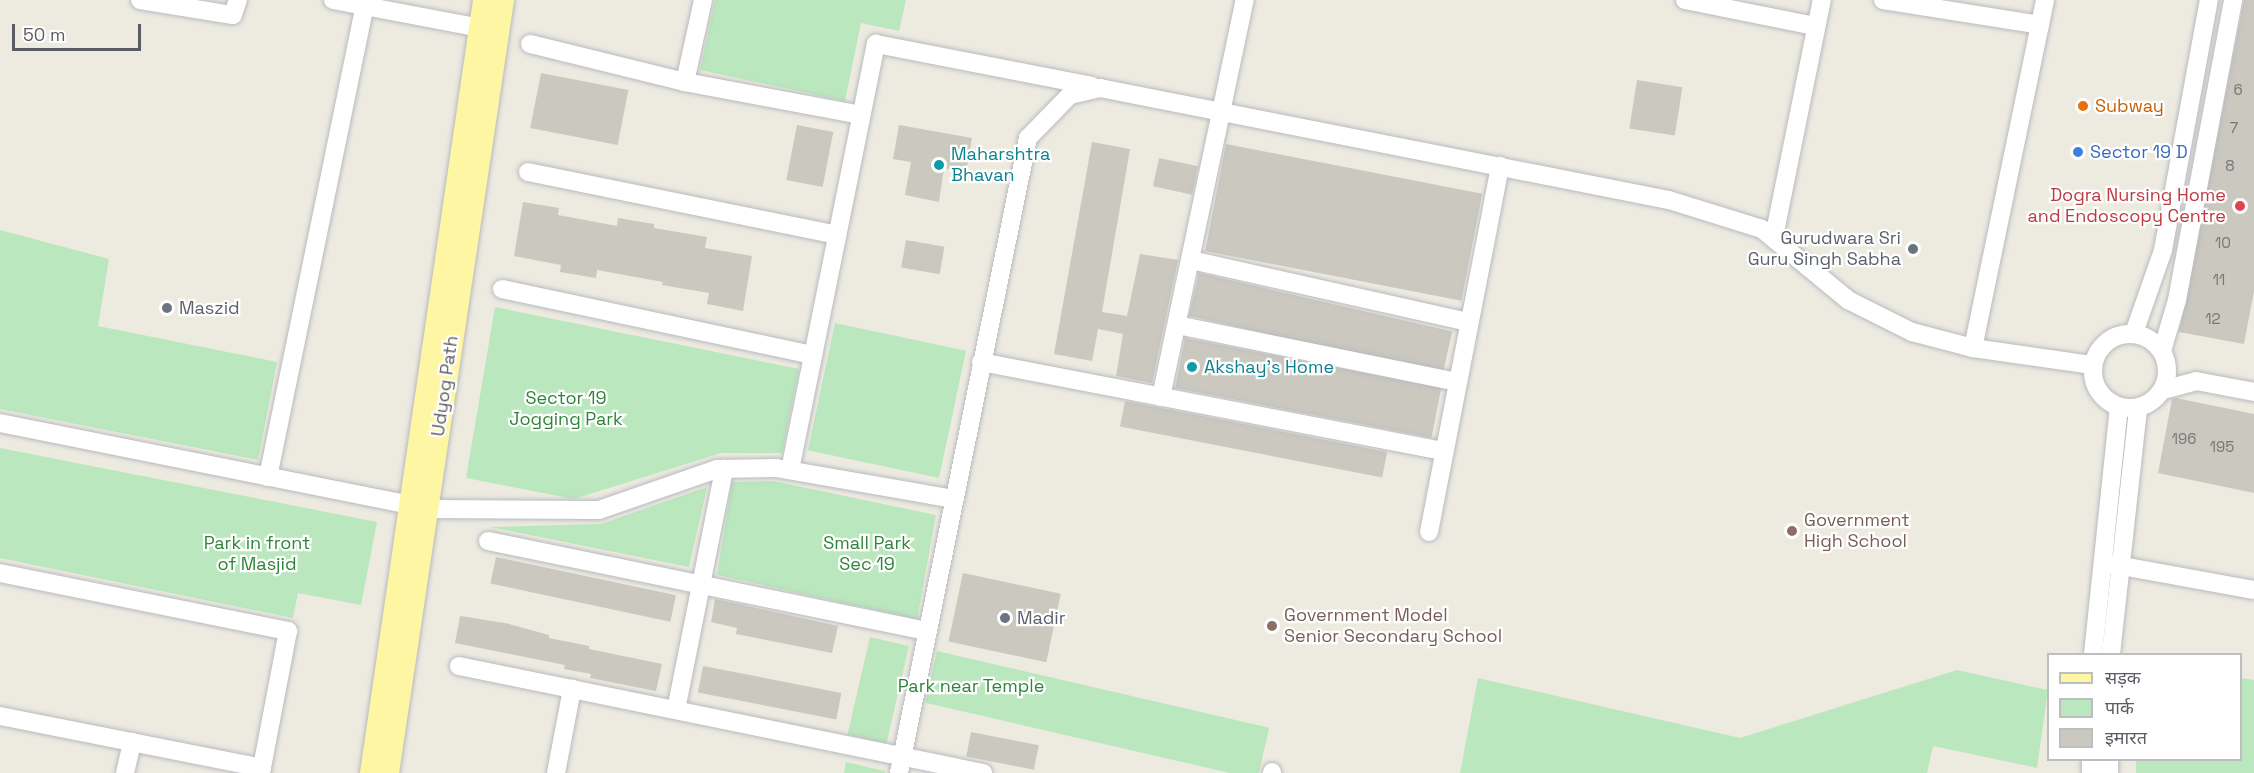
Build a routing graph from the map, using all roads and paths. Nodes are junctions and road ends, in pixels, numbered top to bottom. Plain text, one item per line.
1 (140, 0) edge
2 (238, 0) edge
3 (333, 0) edge
4 (484, 0) edge
5 (503, 0) edge
6 (703, 0) edge
7 (1245, 0) edge
8 (1685, 0) edge
9 (1822, 0) edge
10 (1883, 0) edge
11 (2045, 0) edge
12 (2209, 0) edge
13 (2233, 0) edge
14 (365, 3) edge
15 (1973, 8) edge
16 (2040, 25) junction
17 (1815, 26) junction
18 (481, 27) junction
19 (530, 44) dead end
20 (685, 82) junction
21 (1100, 88) junction
22 (1224, 113) junction
23 (861, 115) junction
24 (1500, 166) junction
25 (528, 172) dead end
26 (837, 235) junction
27 (1774, 237) junction
28 (2163, 249) junction
29 (2184, 253) junction
30 (1191, 260) junction
31 (502, 289) dead end
32 (1469, 322) junction
33 (1177, 325) junction
34 (2134, 333) junction
35 (1973, 348) junction
36 (813, 355) junction
37 (2164, 357) junction
38 (981, 362) junction
39 (2093, 365) junction
40 (1457, 382) junction
41 (2227, 386) junction
42 (2163, 390) junction
43 (2254, 392) edge
44 (1161, 396) junction
45 (2119, 407) junction
46 (2138, 408) junction
47 (0, 423) edge
48 (1444, 451) junction
49 (724, 469) junction
50 (790, 470) junction
51 (268, 477) junction
52 (953, 500) junction
53 (419, 507) junction
54 (1430, 532) dead end
55 (488, 542) dead end
56 (2102, 562) junction
57 (2121, 566) junction
58 (0, 573) edge
59 (701, 585) junction
60 (2254, 591) edge
61 (927, 631) junction
62 (2092, 653) edge
63 (2111, 653) edge
64 (459, 666) dead end
65 (572, 689) junction
66 (676, 710) junction
67 (0, 716) edge
68 (132, 742) junction
69 (900, 765) edge
70 (262, 771) edge
71 (126, 773) edge
72 (371, 773) edge
73 (388, 773) edge
74 (556, 773) edge
75 (983, 773) edge

1 - 2 street
3 - 14 street
4 - 18 main road, Udyog Path
5 - 53 main road, Udyog Path
6 - 20 street
7 - 22 street
8 - 17 street
9 - 17 street
10 - 15 street
11 - 16 street
12 - 28 street
13 - 29 street
14 - 18 street
14 - 51 street
15 - 16 street
16 - 35 street
17 - 27 street
18 - 53 main road, Udyog Path
19 - 20 street
20 - 23 street
21 - 22 street
21 - 23 street
21 - 38 street
22 - 24 street
22 - 30 street
23 - 26 street
24 - 27 street
24 - 32 street
25 - 26 street
26 - 36 street
27 - 35 street
28 - 29 street
28 - 34 street
29 - 37 street
30 - 32 street
30 - 33 street
31 - 36 street
32 - 40 street
33 - 40 street
33 - 44 street
34 - 37 street
34 - 39 street
35 - 39 street
36 - 50 street
37 - 41 street
37 - 42 street
38 - 44 street
38 - 52 street
39 - 45 street
40 - 48 street
41 - 42 street
41 - 43 street
42 - 46 street
44 - 48 street
45 - 46 street
45 - 56 street
46 - 57 street
47 - 51 street
48 - 54 street
49 - 50 street
49 - 53 street
49 - 59 street
50 - 52 street
51 - 53 street
52 - 61 street
53 - 72 main road, Udyog Path
53 - 73 main road, Udyog Path
55 - 59 street
56 - 57 street
56 - 62 street
57 - 60 street
57 - 63 street
58 - 70 street
59 - 61 street
59 - 66 street
61 - 69 street
64 - 65 street
65 - 66 street
65 - 74 street
66 - 69 street
67 - 68 street
68 - 70 street
68 - 71 street
69 - 75 street

